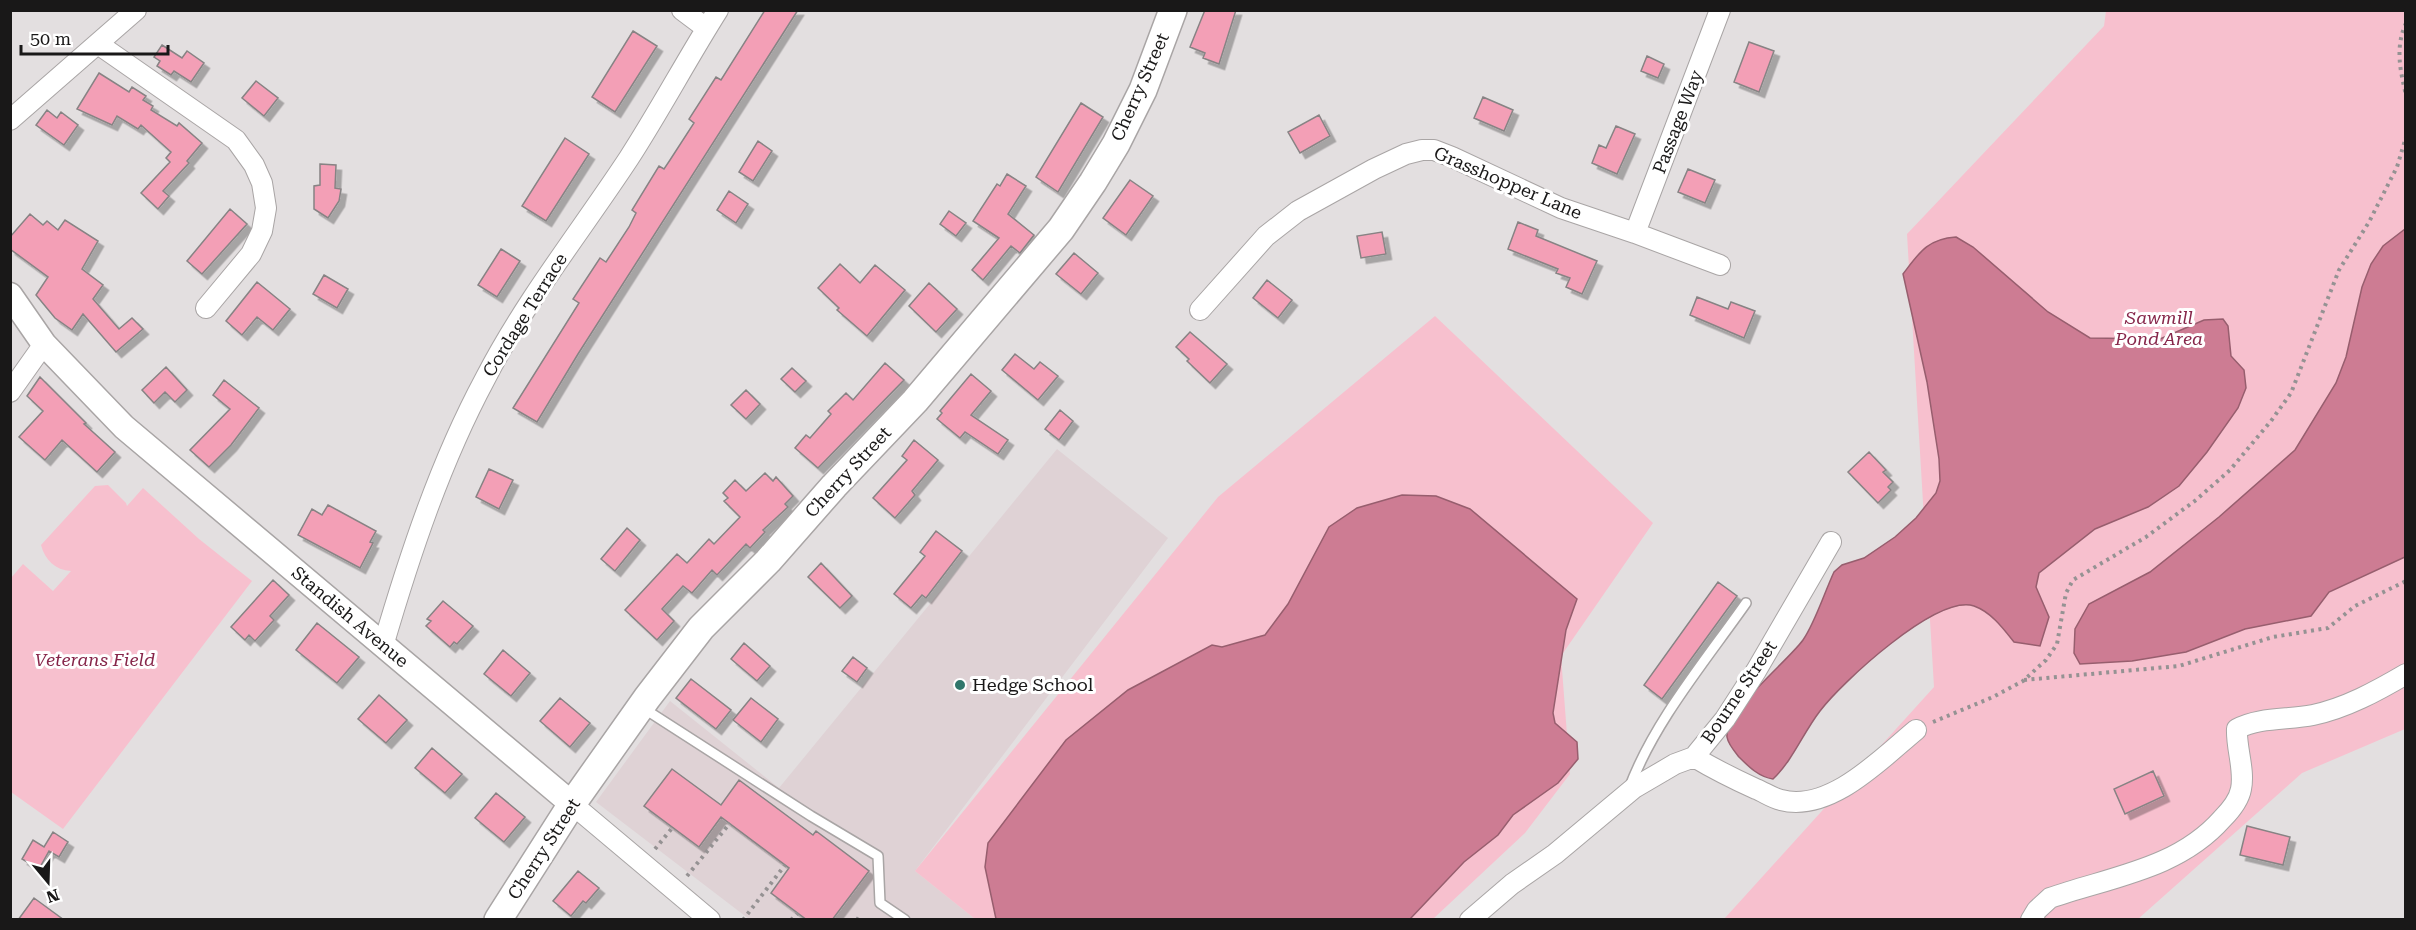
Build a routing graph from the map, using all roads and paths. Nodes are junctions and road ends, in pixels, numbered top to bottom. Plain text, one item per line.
1 (136, 10) edge
2 (682, 10) edge
3 (718, 10) edge
4 (1173, 10) edge
5 (1720, 10) edge
6 (2406, 23) edge
7 (706, 28) junction
8 (98, 44) junction
9 (2406, 95) edge
10 (10, 120) edge
11 (2406, 137) edge
12 (1635, 232) junction
13 (1720, 266) dead end
14 (10, 296) edge
15 (206, 308) dead end
16 (1200, 310) dead end
17 (44, 344) junction
18 (10, 393) edge
19 (1832, 542) dead end
20 (2406, 581) edge
21 (1746, 603) dead end
22 (383, 646) junction
23 (2406, 674) edge
24 (2023, 681) junction
25 (641, 707) junction
26 (1916, 730) joint
27 (1694, 757) junction
28 (1627, 794) junction
29 (572, 804) junction
30 (729, 823) dead end
31 (673, 827) dead end
32 (654, 850) dead end
33 (784, 865) dead end
34 (687, 877) dead end
35 (798, 913) dead end
36 (498, 920) edge
37 (710, 920) edge
38 (743, 920) edge
39 (792, 920) edge
40 (905, 920) edge
41 (1470, 920) edge
42 (2031, 920) edge

1 - 8 street
2 - 7 street
3 - 7 street, Cordage Terrace
4 - 25 main road, Cherry Street
5 - 12 street, Passage Way
6 - 9 path
7 - 22 street, Cordage Terrace
8 - 10 street
8 - 15 street
11 - 24 path
12 - 13 street, Grasshopper Lane
12 - 16 street, Grasshopper Lane
14 - 17 street, Standish Avenue
17 - 18 street
17 - 22 street, Standish Avenue
19 - 27 street, Bourne Street
20 - 24 path
21 - 28 lane
22 - 29 street, Standish Avenue
23 - 42 street
24 - 26 path
25 - 29 main road, Cherry Street
25 - 40 lane
26 - 27 street
27 - 28 street, Bourne Street
28 - 41 street, Bourne Street
29 - 36 main road, Cherry Street
29 - 37 street, Standish Avenue
30 - 34 path
31 - 32 path
33 - 38 path
35 - 39 path

